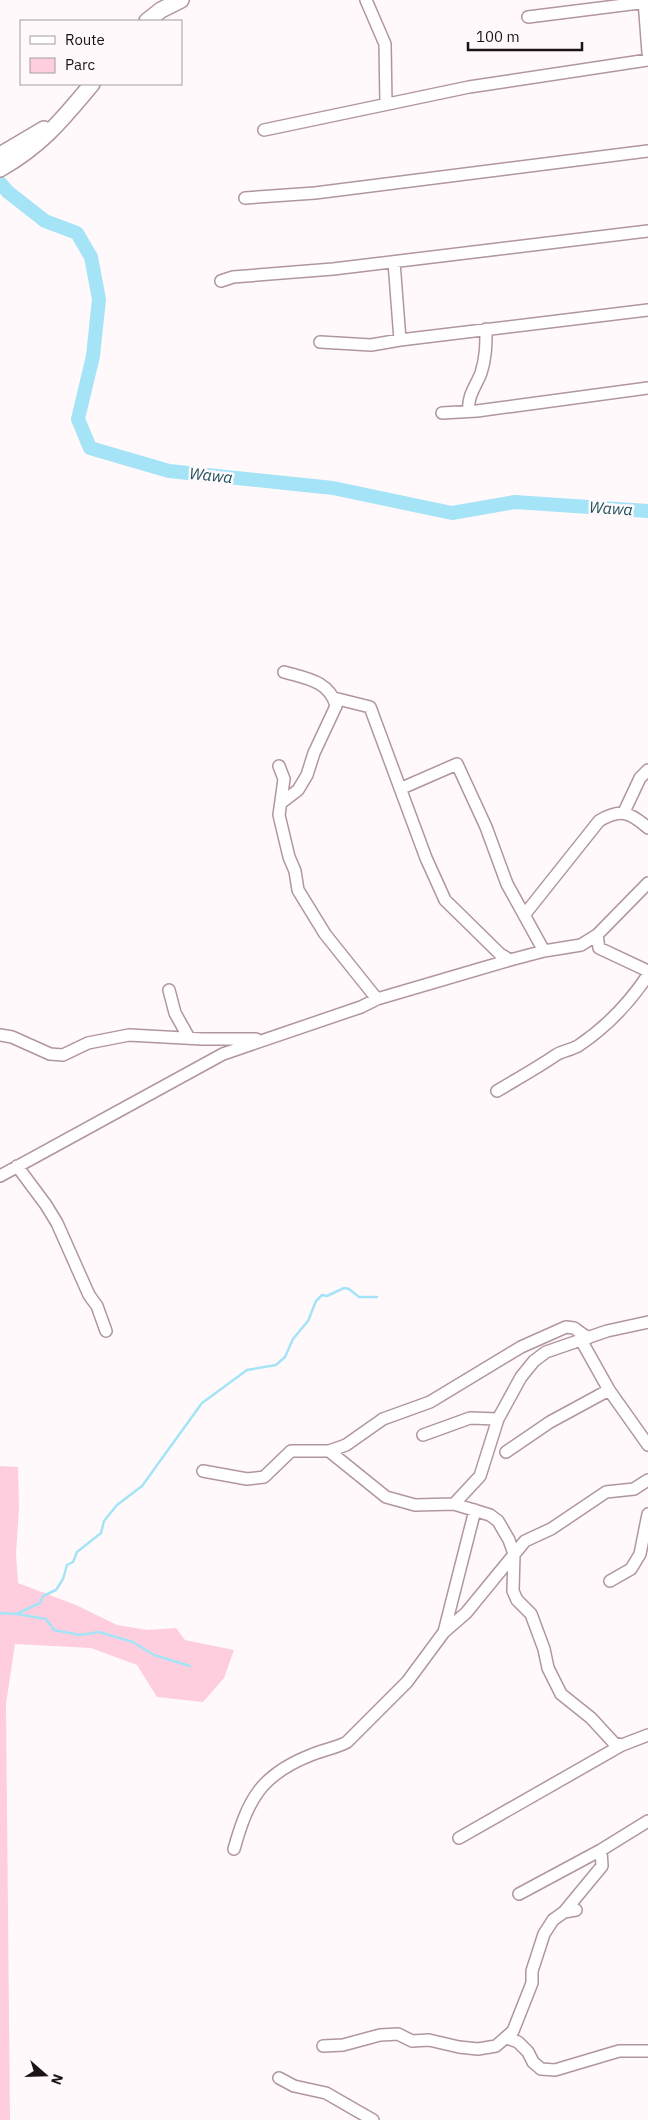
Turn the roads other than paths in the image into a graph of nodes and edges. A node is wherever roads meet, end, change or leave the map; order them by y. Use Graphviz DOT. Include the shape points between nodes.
graph roads {
  1 [pos="181,0"];
  2 [pos="366,0"];
  3 [pos="646,2"];
  4 [pos="528,17"];
  5 [pos="148,20"];
  6 [pos="648,53"];
  7 [pos="648,60"];
  8 [pos="91,85"];
  9 [pos="386,104"];
  10 [pos="65,117"];
  11 [pos="264,130"];
  12 [pos="648,151"];
  13 [pos="0,155"];
  14 [pos="0,169"];
  15 [pos="245,198"];
  16 [pos="648,232"];
  17 [pos="394,262"];
  18 [pos="221,281"];
  19 [pos="648,310"];
  20 [pos="486,329"];
  21 [pos="400,340"];
  22 [pos="320,342"];
  23 [pos="648,388"];
  24 [pos="469,410"];
  25 [pos="442,413"];
  26 [pos="284,672"];
  27 [pos="334,698"];
  28 [pos="278,766"];
  29 [pos="648,770"];
  30 [pos="402,788"];
  31 [pos="281,803"];
  32 [pos="624,812"];
  33 [pos="648,828"];
  34 [pos="648,883"];
  35 [pos="525,914"];
  36 [pos="597,935"];
  37 [pos="581,945"];
  38 [pos="600,948"];
  39 [pos="544,951"];
  40 [pos="510,960"];
  41 [pos="648,970"];
  42 [pos="648,975"];
  43 [pos="169,990"];
  44 [pos="376,999"];
  45 [pos="0,1035"];
  46 [pos="189,1038"];
  47 [pos="262,1040"];
  48 [pos="497,1091"];
  49 [pos="18,1166"];
  50 [pos="0,1176"];
  51 [pos="648,1322"];
  52 [pos="106,1331"];
  53 [pos="584,1339"];
  54 [pos="609,1390"];
  55 [pos="498,1419"];
  56 [pos="423,1435"];
  57 [pos="648,1445"];
  58 [pos="329,1451"];
  59 [pos="506,1452"];
  60 [pos="203,1472"];
  61 [pos="648,1480"];
  62 [pos="454,1504"];
  63 [pos="475,1510"];
  64 [pos="648,1514"];
  65 [pos="514,1554"];
  66 [pos="610,1581"];
  67 [pos="444,1632"];
  68 [pos="648,1735"];
  69 [pos="622,1745"];
  70 [pos="648,1820"];
  71 [pos="459,1838"];
  72 [pos="234,1849"];
  73 [pos="601,1850"];
  74 [pos="519,1894"];
  75 [pos="576,1910"];
  76 [pos="564,1912"];
  77 [pos="507,2038"];
  78 [pos="323,2046"];
  79 [pos="648,2051"];
  80 [pos="279,2078"];
  81 [pos="374,2120"];
  1 -- 5 [label="main road"];
  2 -- 9 [label="street" via="385,44"];
  3 -- 4 [label="street"];
  3 -- 6 [label="street"];
  7 -- 9 [label="street" via="469,87"];
  8 -- 10 [label="main road"];
  9 -- 11 [label="street"];
  10 -- 13 [label="main road"];
  10 -- 14 [label="main road" via="33,148"];
  12 -- 15 [label="street" via="315,193"];
  16 -- 17 [label="street"];
  17 -- 18 [label="street" via="233,277"];
  17 -- 21 [label="street"];
  19 -- 20 [label="street"];
  20 -- 21 [label="street"];
  20 -- 24 [label="street" via="481,373 470,397"];
  21 -- 22 [label="street" via="371,345"];
  23 -- 24 [label="street" via="477,412"];
  24 -- 25 [label="street"];
  26 -- 27 [label="street" via="317,682"];
  27 -- 30 [label="street" via="370,707"];
  27 -- 31 [label="street" via="336,706 307,775 298,790"];
  28 -- 31 [label="street" via="284,779"];
  29 -- 32 [label="street" via="640,778"];
  30 -- 35 [label="street" via="457,764 486,827 507,884"];
  30 -- 40 [label="street" via="426,858 445,900"];
  31 -- 44 [label="street" via="279,815 298,890 325,934"];
  32 -- 33 [label="street"];
  32 -- 35 [label="street" via="612,813 599,821"];
  34 -- 36 [label="street"];
  35 -- 39 [label="street"];
  36 -- 37 [label="street"];
  36 -- 38 [label="street"];
  37 -- 38 [label="street"];
  37 -- 39 [label="street"];
  38 -- 41 [label="street"];
  39 -- 40 [label="street"];
  40 -- 44 [label="street"];
  42 -- 48 [label="street" via="633,998 583,1042"];
  43 -- 46 [label="street"];
  44 -- 47 [label="street"];
  45 -- 46 [label="street" via="50,1054 63,1055 88,1043 129,1035"];
  46 -- 47 [label="street"];
  47 -- 49 [label="street" via="223,1054"];
  49 -- 50 [label="street"];
  49 -- 52 [label="street" via="57,1223"];
  51 -- 53 [label="street"];
  53 -- 54 [label="street"];
  53 -- 55 [label="street" via="546,1352 534,1361 521,1377"];
  53 -- 58 [label="street" via="574,1328 566,1327 521,1346 430,1402 384,1419 346,1446"];
  54 -- 57 [label="street"];
  54 -- 59 [label="street" via="550,1422"];
  55 -- 56 [label="street" via="470,1418"];
  55 -- 62 [label="street" via="480,1476"];
  58 -- 60 [label="street" via="291,1451 264,1476 246,1479"];
  58 -- 62 [label="street" via="386,1497 415,1505"];
  61 -- 65 [label="street" via="634,1489 606,1492 551,1530 526,1541"];
  62 -- 63 [label="street"];
  63 -- 65 [label="street" via="498,1521"];
  63 -- 67 [label="street"];
  64 -- 66 [label="street" via="640,1554 630,1568"];
  65 -- 67 [label="street" via="466,1613"];
  65 -- 69 [label="street" via="513,1591 531,1614 548,1668 561,1694 592,1718 614,1743"];
  67 -- 72 [label="street" via="407,1682 348,1742 285,1768 263,1785 251,1800"];
  68 -- 69 [label="street"];
  69 -- 71 [label="street"];
  70 -- 73 [label="street"];
  73 -- 74 [label="street"];
  73 -- 76 [label="street" via="602,1866"];
  75 -- 76 [label="street"];
  76 -- 77 [label="street" via="544,1934 532,1972 532,1983 513,2031"];
  77 -- 78 [label="street" via="496,2046 478,2049 428,2040 412,2041 398,2034 380,2035 344,2046"];
  77 -- 79 [label="street" via="518,2042 541,2069 555,2070 618,2051"];
  80 -- 81 [label="street" via="294,2086 326,2093"];
}
